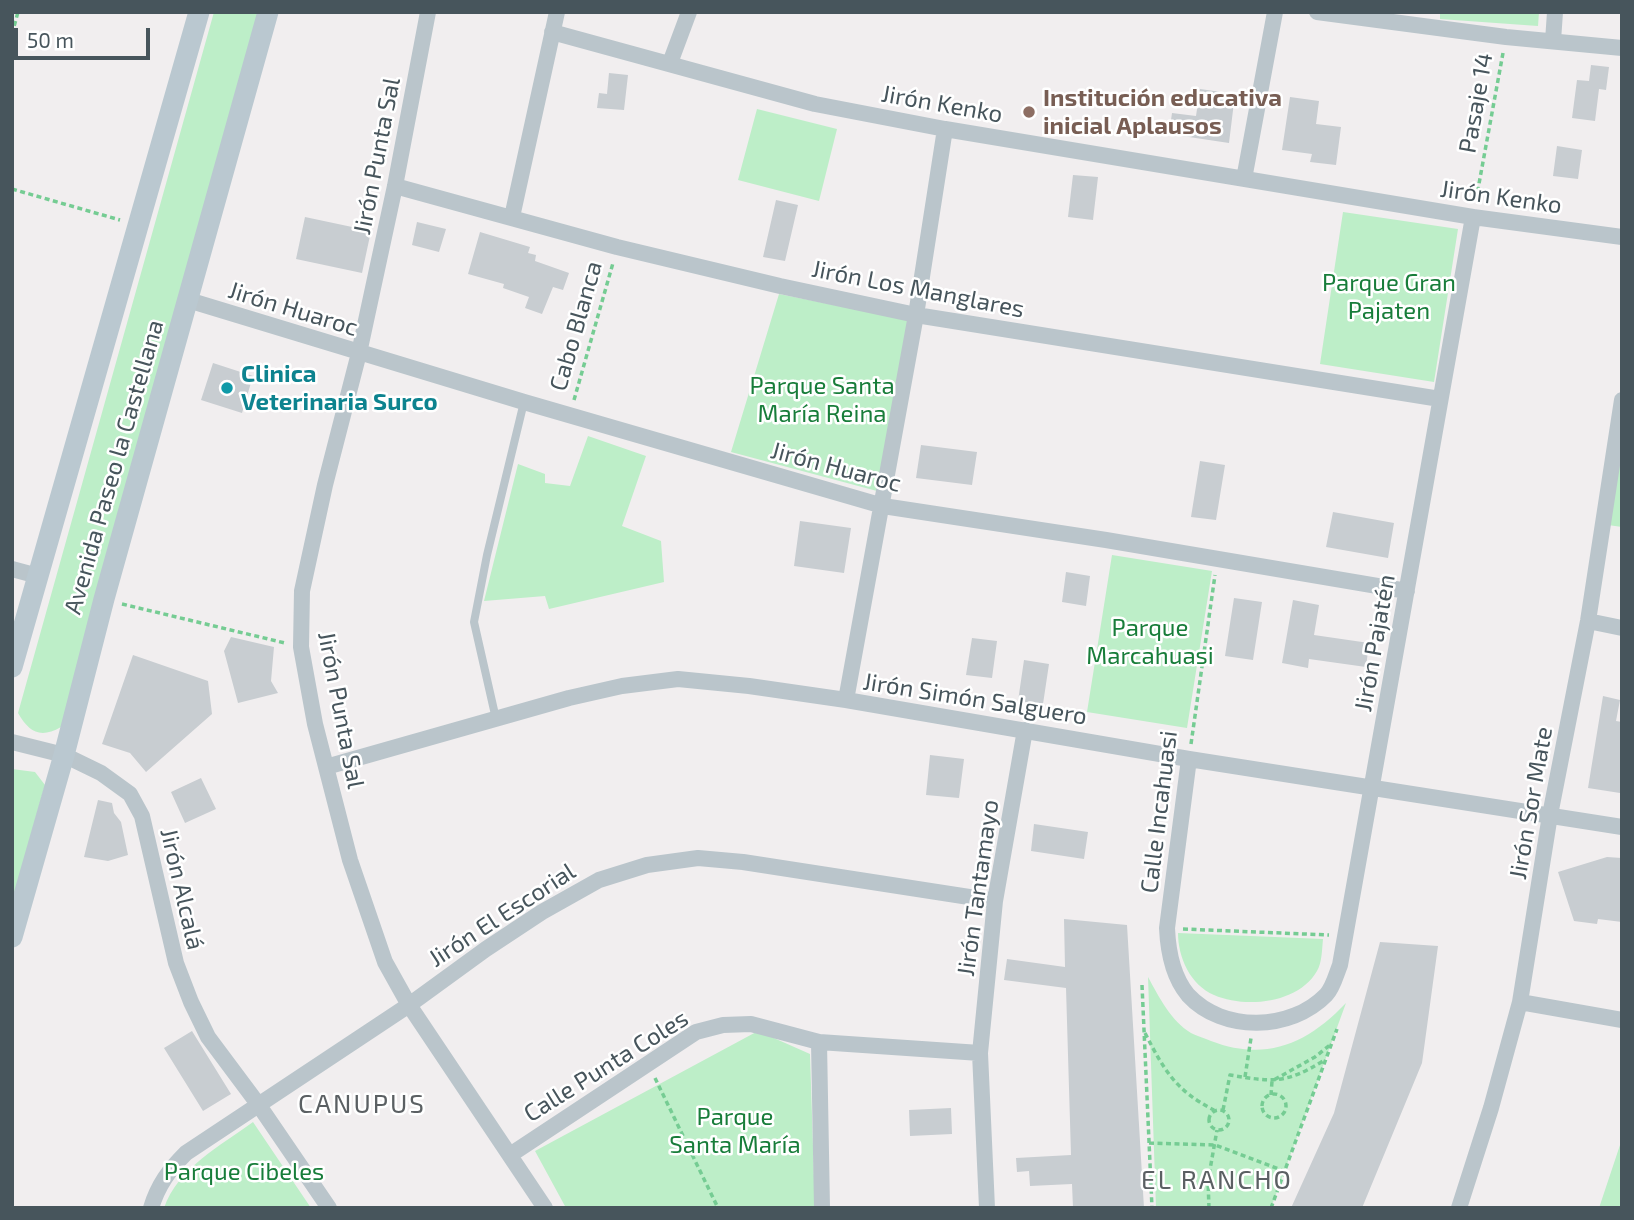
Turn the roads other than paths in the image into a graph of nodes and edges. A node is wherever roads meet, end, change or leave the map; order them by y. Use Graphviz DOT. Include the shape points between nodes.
graph roads {
  1 [pos="199,12"];
  2 [pos="268,12"];
  3 [pos="428,12"];
  4 [pos="557,12"];
  5 [pos="689,12"];
  6 [pos="1275,12"];
  7 [pos="1317,12"];
  8 [pos="1555,12"];
  9 [pos="552,32"];
  10 [pos="1553,41"];
  11 [pos="1622,48"];
  12 [pos="670,63"];
  13 [pos="945,128"];
  14 [pos="1244,179"];
  15 [pos="395,186"];
  16 [pos="512,217"];
  17 [pos="1473,217"];
  18 [pos="1622,237"];
  19 [pos="188,300"];
  20 [pos="916,315"];
  21 [pos="359,353"];
  22 [pos="1440,399"];
  23 [pos="1622,400"];
  24 [pos="524,402"];
  25 [pos="883,506"];
  26 [pos="12,569"];
  27 [pos="38,576"];
  28 [pos="1407,592"];
  29 [pos="1588,621"];
  30 [pos="1622,628"];
  31 [pos="12,667"];
  32 [pos="846,701"];
  33 [pos="496,719"];
  34 [pos="1025,730"];
  35 [pos="12,742"];
  36 [pos="64,755"];
  37 [pos="1189,759"];
  38 [pos="326,767"];
  39 [pos="1372,788"];
  40 [pos="1550,815"];
  41 [pos="1622,827"];
  42 [pos="995,901"];
  43 [pos="12,937"];
  44 [pos="1520,1002"];
  45 [pos="409,1005"];
  46 [pos="1622,1020"];
  47 [pos="1254,1023"];
  48 [pos="820,1042"];
  49 [pos="980,1053"];
  50 [pos="258,1104"];
  51 [pos="510,1154"];
  52 [pos="151,1208"];
  53 [pos="329,1208"];
  54 [pos="545,1208"];
  55 [pos="822,1208"];
  56 [pos="987,1208"];
  57 [pos="1459,1208"];
  1 -- 27 [label="main road, Avenida Paseo la Castellana"];
  2 -- 19 [label="main road, Avenida Paseo la Castellana"];
  3 -- 15 [label="street, Jirón Punta Sal"];
  4 -- 9 [label="street"];
  5 -- 12 [label="street"];
  6 -- 14 [label="street"];
  7 -- 10 [label="street"];
  8 -- 10 [label="street"];
  9 -- 12 [label="street, Jirón Kenko"];
  9 -- 16 [label="street"];
  10 -- 11 [label="street"];
  12 -- 13 [label="street, Jirón Kenko" via="815,104"];
  13 -- 14 [label="street, Jirón Kenko"];
  13 -- 20 [label="street"];
  14 -- 17 [label="street, Jirón Kenko"];
  15 -- 16 [label="street, Jirón Los Manglares"];
  15 -- 21 [label="street, Jirón Punta Sal"];
  16 -- 20 [label="street, Jirón Los Manglares" via="617,247"];
  17 -- 18 [label="street, Jirón Kenko"];
  17 -- 22 [label="street, Jirón Pajatén"];
  19 -- 21 [label="street, Jirón Huaroc"];
  19 -- 36 [label="main road, Avenida Paseo la Castellana"];
  20 -- 22 [label="street, Jirón Los Manglares"];
  20 -- 25 [label="street"];
  21 -- 24 [label="street, Jirón Huaroc"];
  21 -- 38 [label="street, Jirón Punta Sal" via="302,591 301,647"];
  22 -- 28 [label="street, Jirón Pajatén"];
  23 -- 29 [label="street, Jirón Sor Mate"];
  24 -- 25 [label="street, Jirón Huaroc"];
  24 -- 33 [label="lane" via="474,622"];
  25 -- 28 [label="street, Jirón Huaroc"];
  25 -- 32 [label="street"];
  26 -- 27 [label="street"];
  27 -- 31 [label="main road, Avenida Paseo la Castellana"];
  28 -- 39 [label="street, Jirón Pajatén"];
  29 -- 30 [label="street"];
  29 -- 40 [label="street, Jirón Sor Mate"];
  32 -- 33 [label="street, Jirón Simón Salguero" via="678,679 622,686"];
  32 -- 34 [label="street, Jirón Simón Salguero"];
  33 -- 38 [label="street, Jirón Simón Salguero"];
  34 -- 37 [label="street, Jirón Simón Salguero"];
  34 -- 42 [label="street, Jirón Tantamayo"];
  35 -- 36 [label="street, Jirón Alcalá"];
  36 -- 43 [label="main road, Avenida Paseo la Castellana"];
  36 -- 50 [label="street, Jirón Alcalá" via="130,793 142,816 167,932 186,989 208,1037"];
  37 -- 39 [label="street, Jirón Simón Salguero"];
  37 -- 47 [label="street, Calle Incahuasi" via="1168,948 1177,978 1188,994 1217,1014"];
  38 -- 45 [label="street, Jirón Punta Sal" via="366,914"];
  39 -- 40 [label="street, Jirón Simón Salguero"];
  39 -- 47 [label="street, Jirón Pajatén" via="1340,965 1328,993 1308,1010 1281,1021"];
  40 -- 41 [label="street, Jirón Simón Salguero"];
  40 -- 44 [label="street, Jirón Sor Mate"];
  42 -- 45 [label="street, Jirón El Escorial" via="743,862 698,858 647,865 599,880 542,912"];
  42 -- 49 [label="street, Jirón Tantamayo"];
  44 -- 46 [label="street"];
  44 -- 57 [label="street, Jirón Sor Mate"];
  45 -- 50 [label="street, Jirón El Escorial"];
  45 -- 51 [label="street, Jirón Punta Sal"];
  48 -- 49 [label="street, Calle Punta Coles"];
  48 -- 51 [label="street, Calle Punta Coles" via="751,1024 696,1032"];
  48 -- 55 [label="street"];
  49 -- 56 [label="street, Jirón Tantamayo"];
  50 -- 52 [label="street, Jirón El Escorial" via="186,1153 168,1171"];
  50 -- 53 [label="street, Jirón Alcalá"];
  51 -- 54 [label="street, Jirón Punta Sal"];
}
